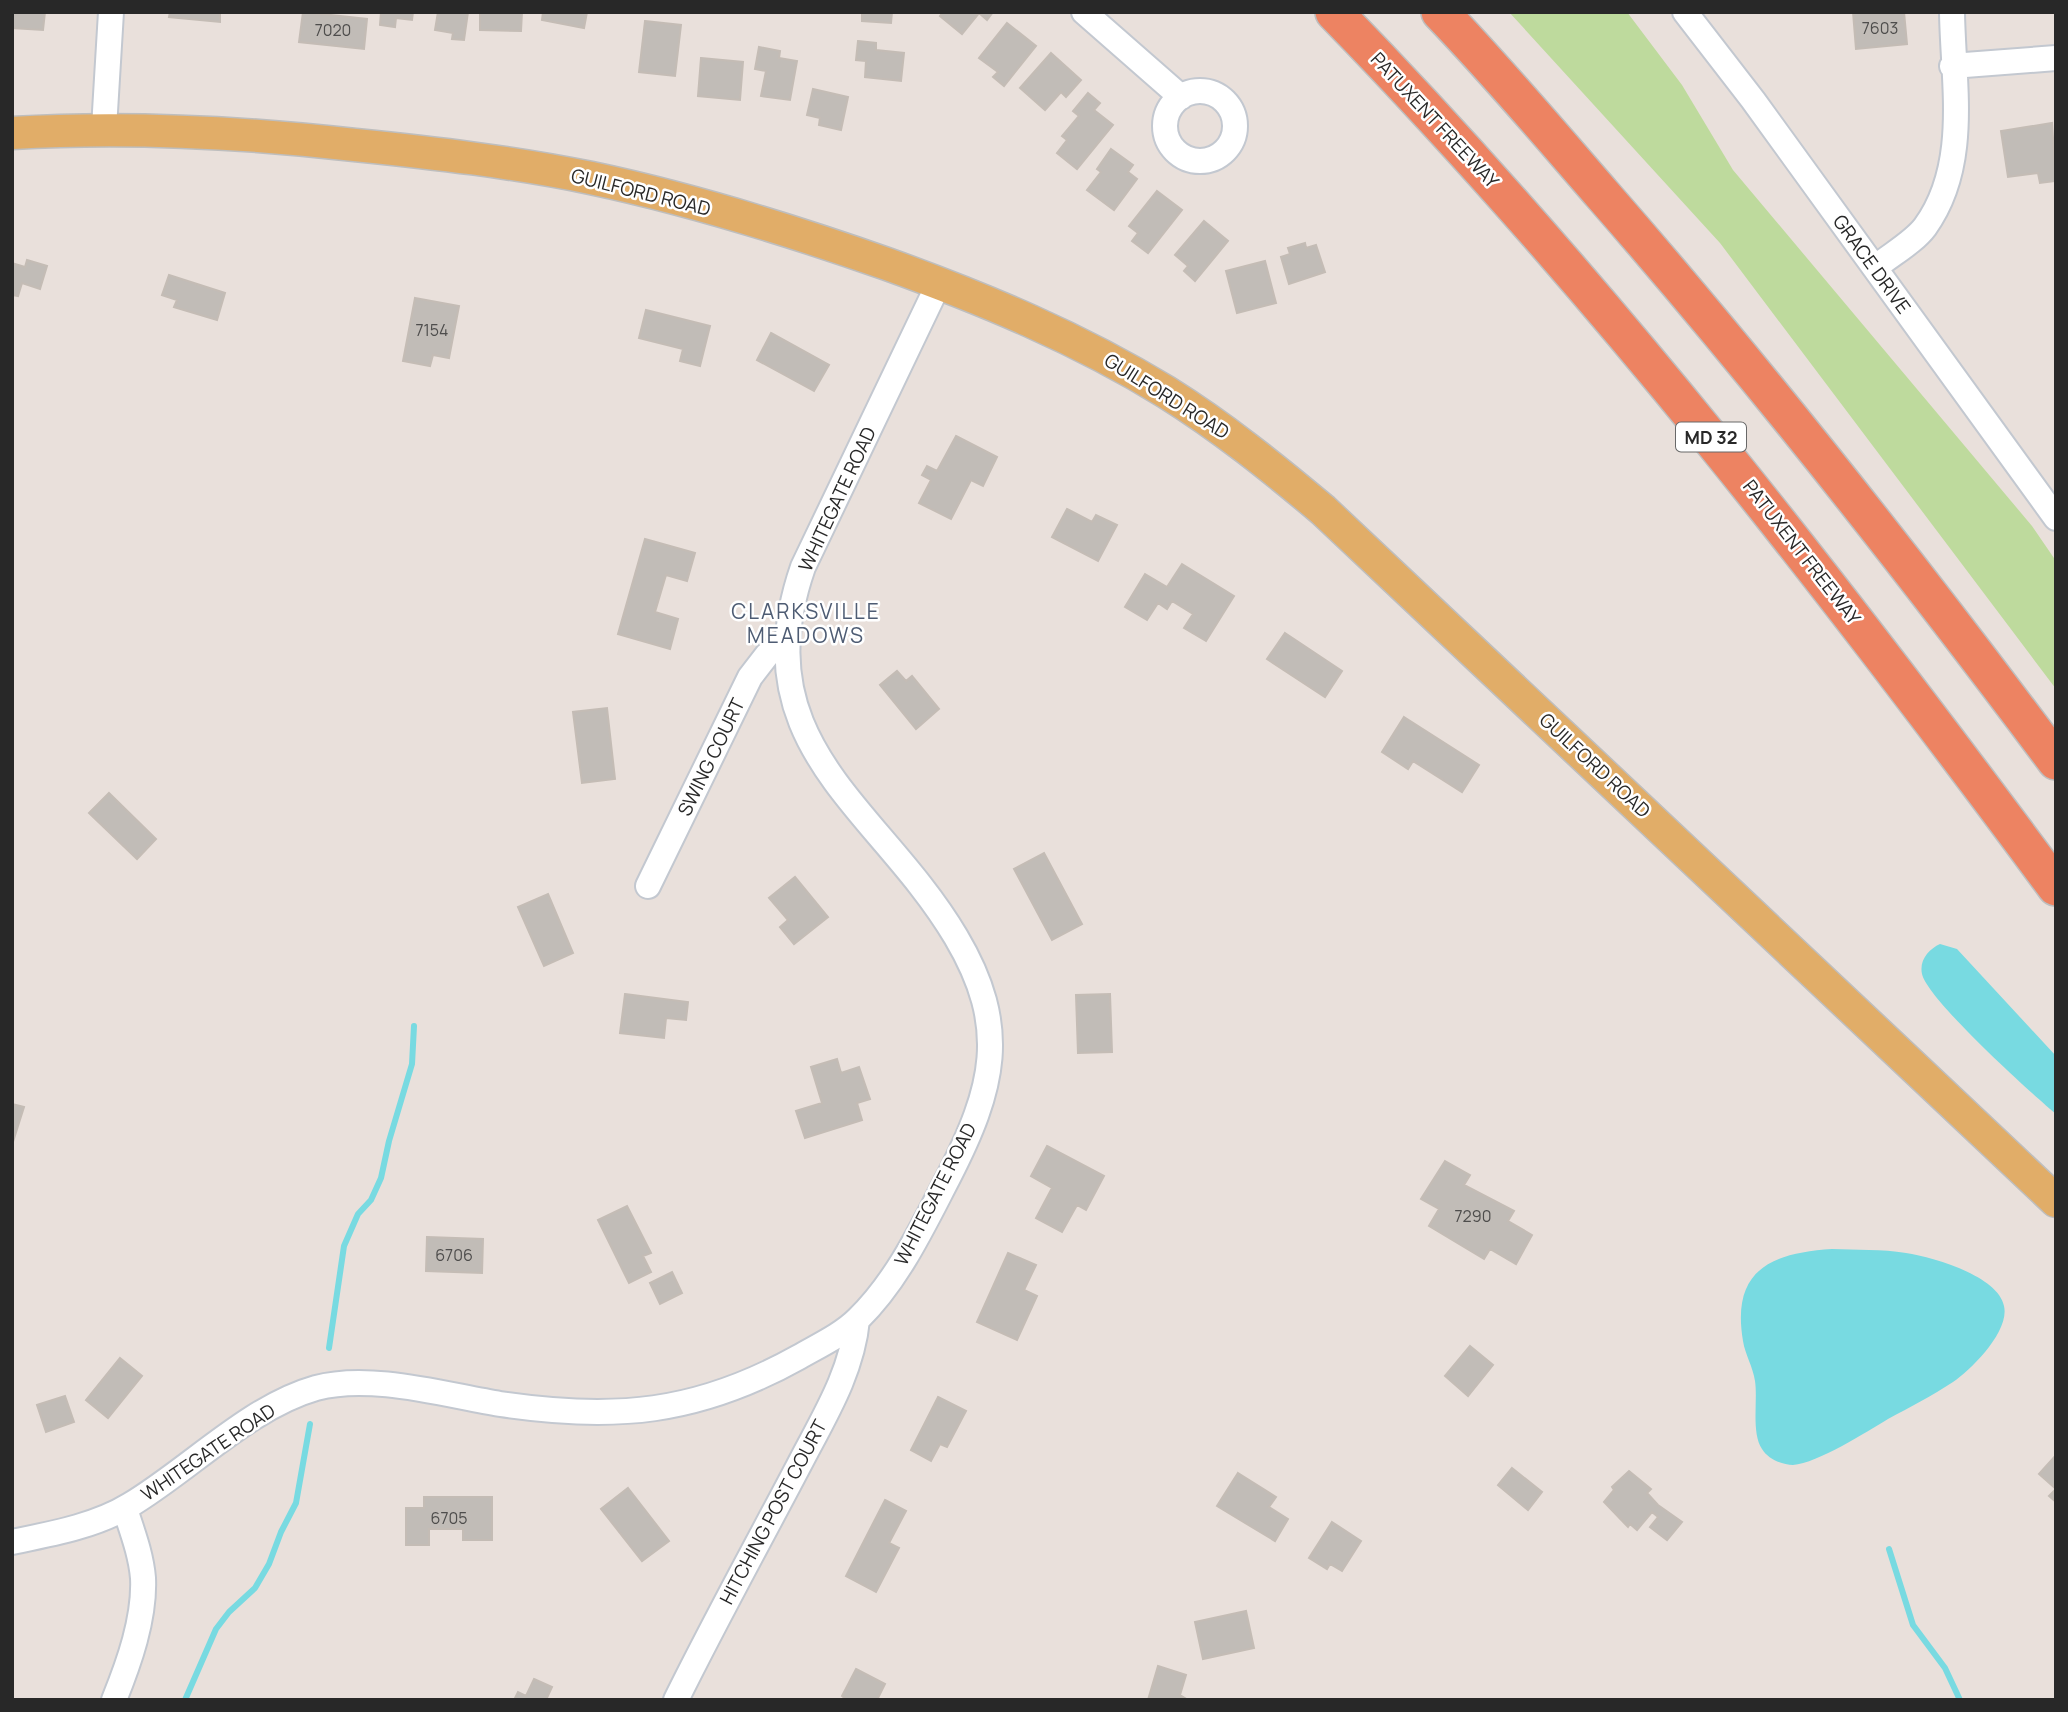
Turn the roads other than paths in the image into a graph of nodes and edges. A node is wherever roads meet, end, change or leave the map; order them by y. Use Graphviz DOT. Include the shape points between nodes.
graph roads {
  1 [pos="111,12"];
  2 [pos="1084,12"];
  3 [pos="1334,12"];
  4 [pos="1440,12"];
  5 [pos="1685,12"];
  6 [pos="1952,12"];
  7 [pos="2056,58"];
  8 [pos="1952,66"];
  9 [pos="1181,97"];
  10 [pos="104,128"];
  11 [pos="12,133"];
  12 [pos="1875,268"];
  13 [pos="939,283"];
  14 [pos="2056,518"];
  15 [pos="788,639"];
  16 [pos="2056,761"];
  17 [pos="648,886"];
  18 [pos="2056,887"];
  19 [pos="2056,1201"];
  20 [pos="857,1320"];
  21 [pos="125,1509"];
  22 [pos="12,1542"];
  23 [pos="114,1700"];
  24 [pos="676,1700"];
  1 -- 10 [label="street"];
  2 -- 9 [label="street"];
  3 -- 18 [label="highway, PATUXENT FREEWAY / MD 32" via="1500,190 1724,451"];
  4 -- 16 [label="highway" via="1775,397"];
  5 -- 12 [label="street, GRACE DRIVE"];
  6 -- 8 [label="street"];
  7 -- 8 [label="street"];
  8 -- 12 [label="street" via="1956,151 1944,193 1924,229"];
  10 -- 11 [label="main road, GUILFORD ROAD"];
  10 -- 13 [label="main road, GUILFORD ROAD" via="302,139 486,160 589,178 738,216"];
  12 -- 14 [label="street, GRACE DRIVE"];
  13 -- 15 [label="street, WHITEGATE ROAD" via="803,567 791,603"];
  13 -- 19 [label="main road, GUILFORD ROAD" via="1120,365 1222,429 1272,468 1532,705"];
  15 -- 17 [label="street, SWING COURT" via="767,655 750,677"];
  15 -- 20 [label="street, WHITEGATE ROAD" via="790,676 814,750 955,935 978,979 991,1041 990,1072 982,1101 956,1161 894,1273"];
  20 -- 21 [label="street, WHITEGATE ROAD" via="777,1369 735,1387 695,1401 632,1412 526,1408 367,1384 319,1387 267,1410"];
  20 -- 24 [label="street, HITCHING POST COURT" via="846,1372"];
  21 -- 22 [label="street, WHITEGATE ROAD"];
  21 -- 23 [label="street" via="143,1578 142,1602 128,1665"];
}
